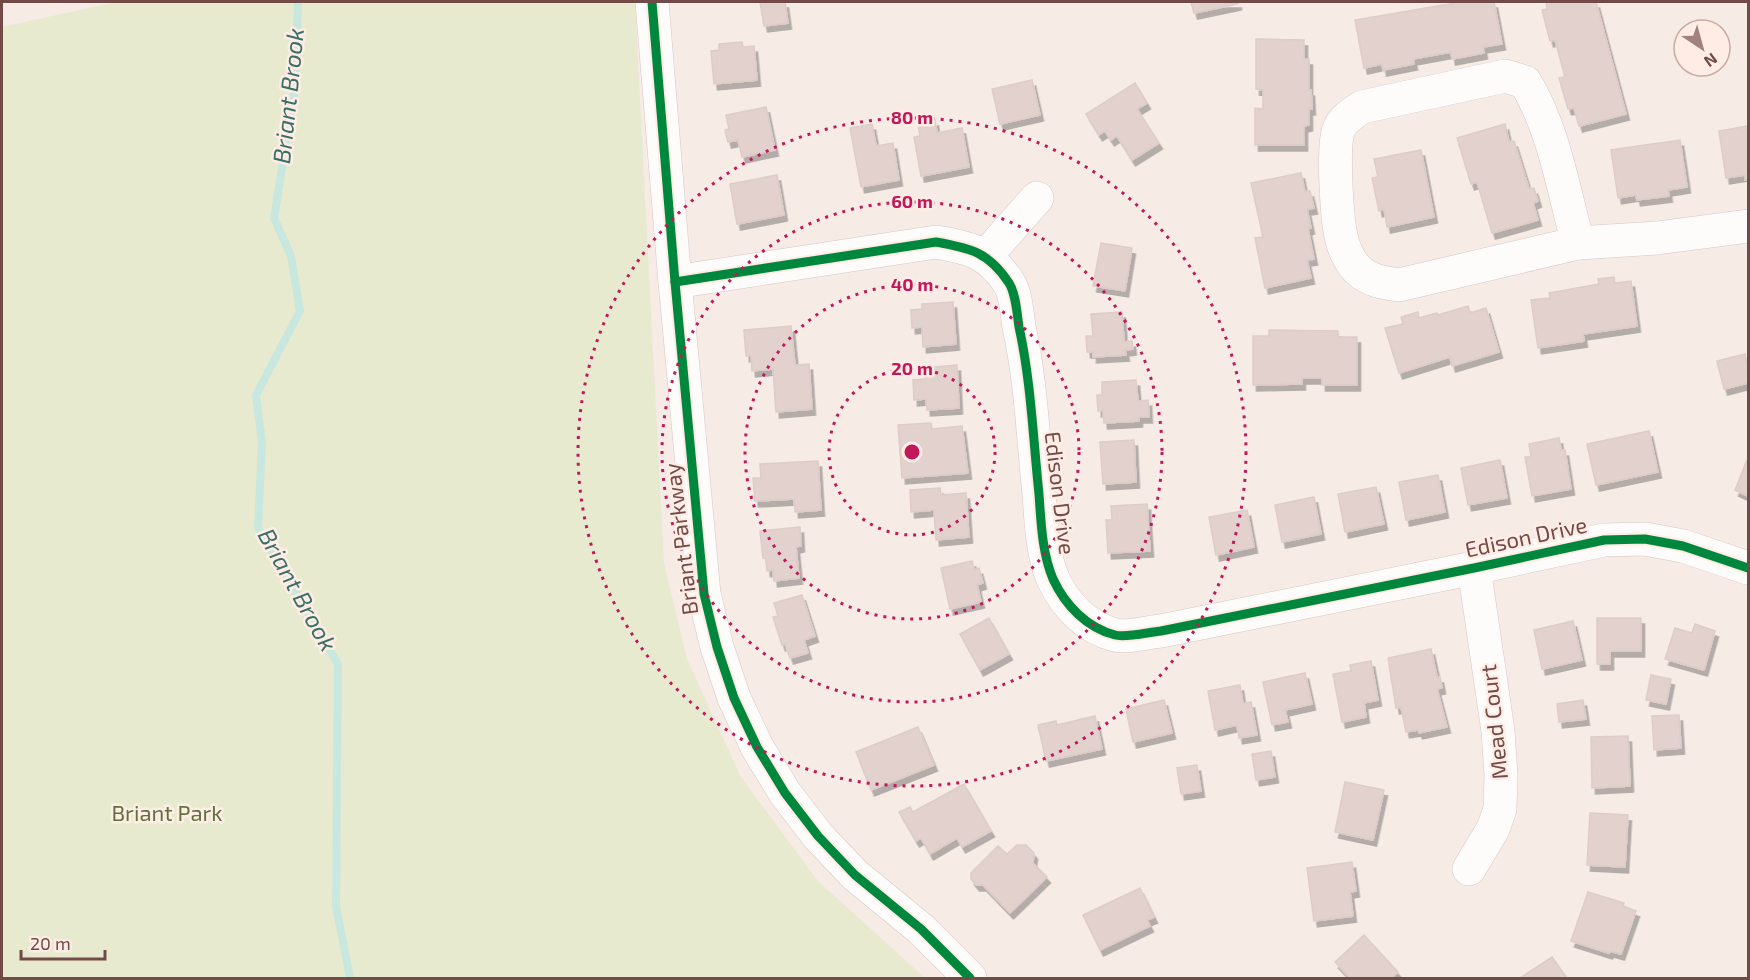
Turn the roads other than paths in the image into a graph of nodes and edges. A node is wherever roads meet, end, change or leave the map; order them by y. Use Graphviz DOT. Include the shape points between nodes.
graph roads {
  1 [pos="652,2"];
  2 [pos="1037,198"];
  3 [pos="1749,226"];
  4 [pos="1578,243"];
  5 [pos="985,257"];
  6 [pos="675,282"];
  7 [pos="1474,568"];
  8 [pos="1749,568"];
  9 [pos="1469,869"];
  10 [pos="970,978"];
  1 -- 6 [label="street, Briant Parkway"];
  2 -- 5 [label="street"];
  3 -- 4 [label="street"];
  4 -- 4 [label="street" via="1399,285 1377,283 1357,269 1341,235 1335,167 1338,130 1348,116 1362,107 1505,76 1524,82 1538,103"];
  5 -- 6 [label="street, Edison Drive" via="967,248 936,242"];
  5 -- 7 [label="street, Edison Drive" via="1011,285 1023,341 1042,529 1053,578 1077,614 1093,625 1117,636 1161,631"];
  6 -- 10 [label="street, Briant Parkway" via="704,594 734,698 757,747 818,836 855,875 921,929"];
  7 -- 8 [label="street, Edison Drive" via="1604,540 1645,539 1683,546"];
  7 -- 9 [label="street, Mead Court" via="1501,775 1500,809"];
}
